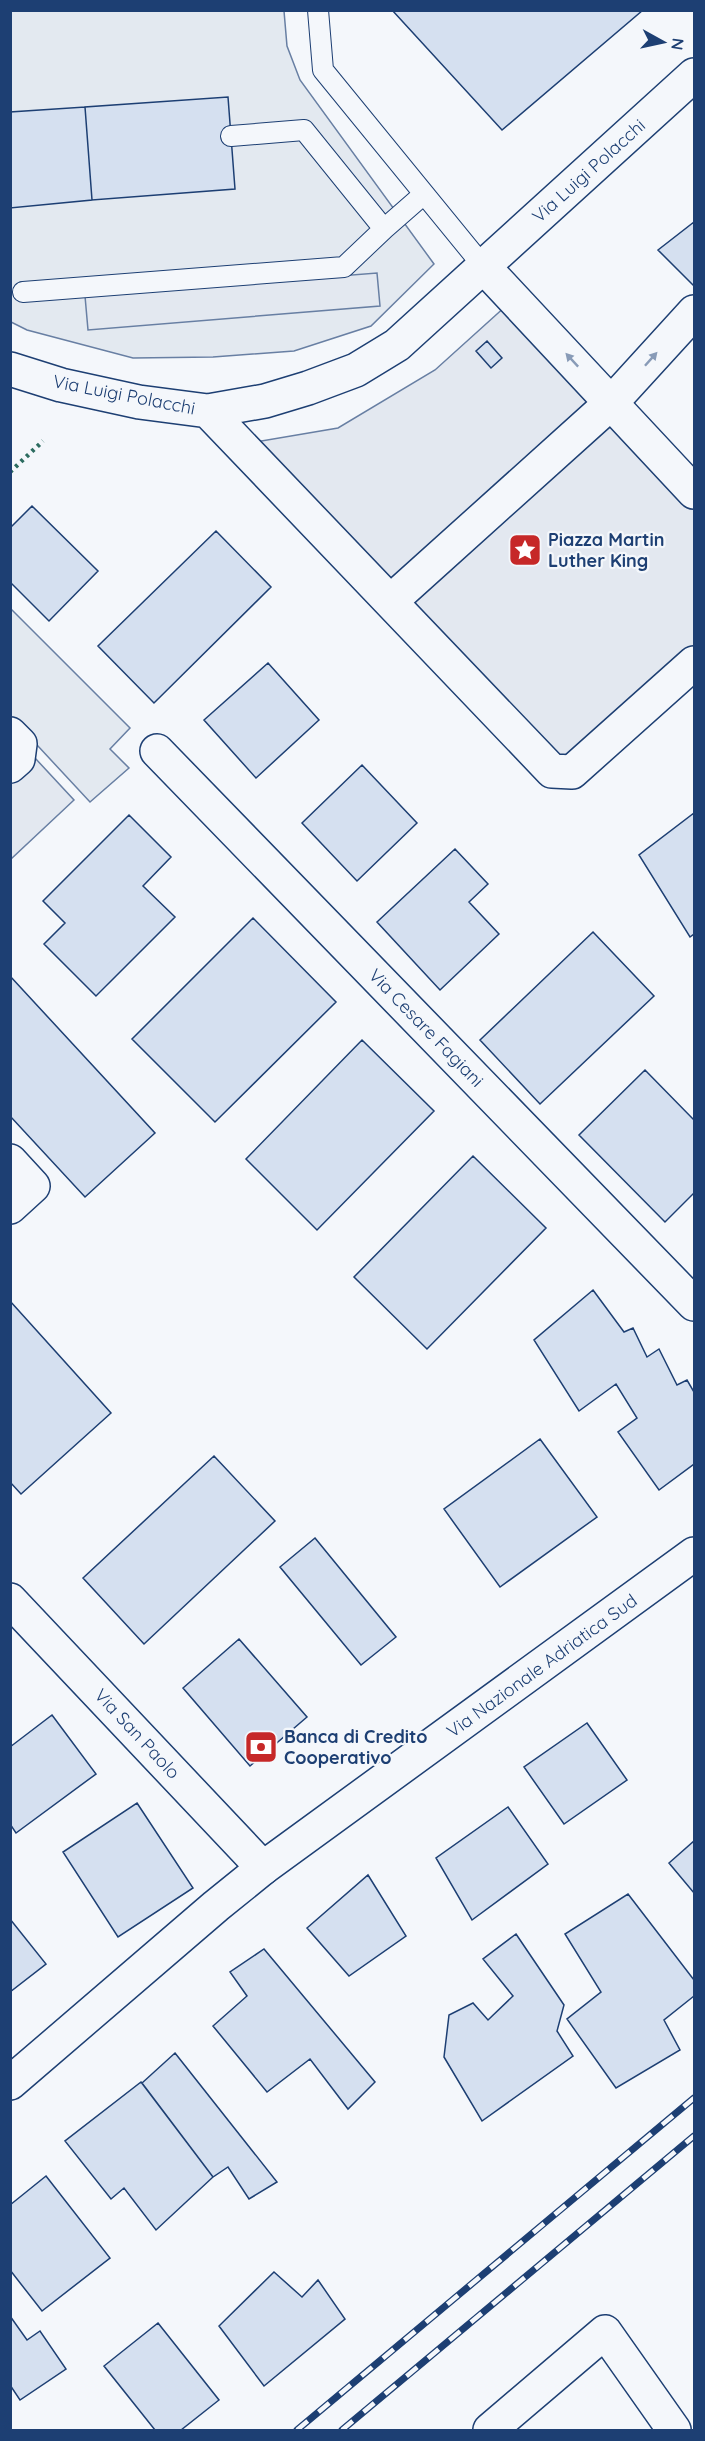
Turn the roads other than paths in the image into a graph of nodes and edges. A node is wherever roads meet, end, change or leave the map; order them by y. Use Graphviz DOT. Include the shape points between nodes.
graph roads {
  1 [pos="318,10"];
  2 [pos="694,75"];
  3 [pos="231,136"];
  4 [pos="424,194"];
  5 [pos="384,229"];
  6 [pos="483,266"];
  7 [pos="23,292"];
  8 [pos="694,312"];
  9 [pos="10,369"];
  10 [pos="612,402"];
  11 [pos="208,411"];
  12 [pos="694,492"];
  13 [pos="391,602"];
  14 [pos="694,663"];
  15 [pos="10,734"];
  16 [pos="157,752"];
  17 [pos="10,766"];
  18 [pos="10,1161"];
  19 [pos="10,1208"];
  20 [pos="694,1304"];
  21 [pos="694,1554"];
  22 [pos="10,1600"];
  23 [pos="263,1868"];
  24 [pos="10,2083"];
  25 [pos="490,2430"];
  26 [pos="675,2430"];
  1 -- 4 [label="lane" via="323,70"];
  2 -- 6 [label="street, Via Luigi Polacchi"];
  3 -- 5 [label="lane" via="304,130"];
  4 -- 5 [label="lane"];
  4 -- 6 [label="lane"];
  5 -- 7 [label="lane" via="345,267"];
  10 -- 6 [label="street, one-way"];
  6 -- 11 [label="street, Via Luigi Polacchi" via="397,345 356,370 265,401"];
  10 -- 8 [label="street, one-way"];
  9 -- 11 [label="street, Via Luigi Polacchi" via="83,390"];
  10 -- 12 [label="street"];
  10 -- 13 [label="street"];
  11 -- 13 [label="street"];
  13 -- 14 [label="street" via="552,771 572,772"];
  15 -- 17 [label="street" via="20,744 18,759"];
  16 -- 20 [label="street, Via Cesare Fagiani"];
  18 -- 19 [label="street" via="33,1186"];
  21 -- 23 [label="street, Via Nazionale Adriatica Sud"];
  22 -- 23 [label="street, Via San Paolo"];
  23 -- 24 [label="street, Via Nazionale Adriatica Sud"];
  25 -- 26 [label="street" via="605,2332"];
}
